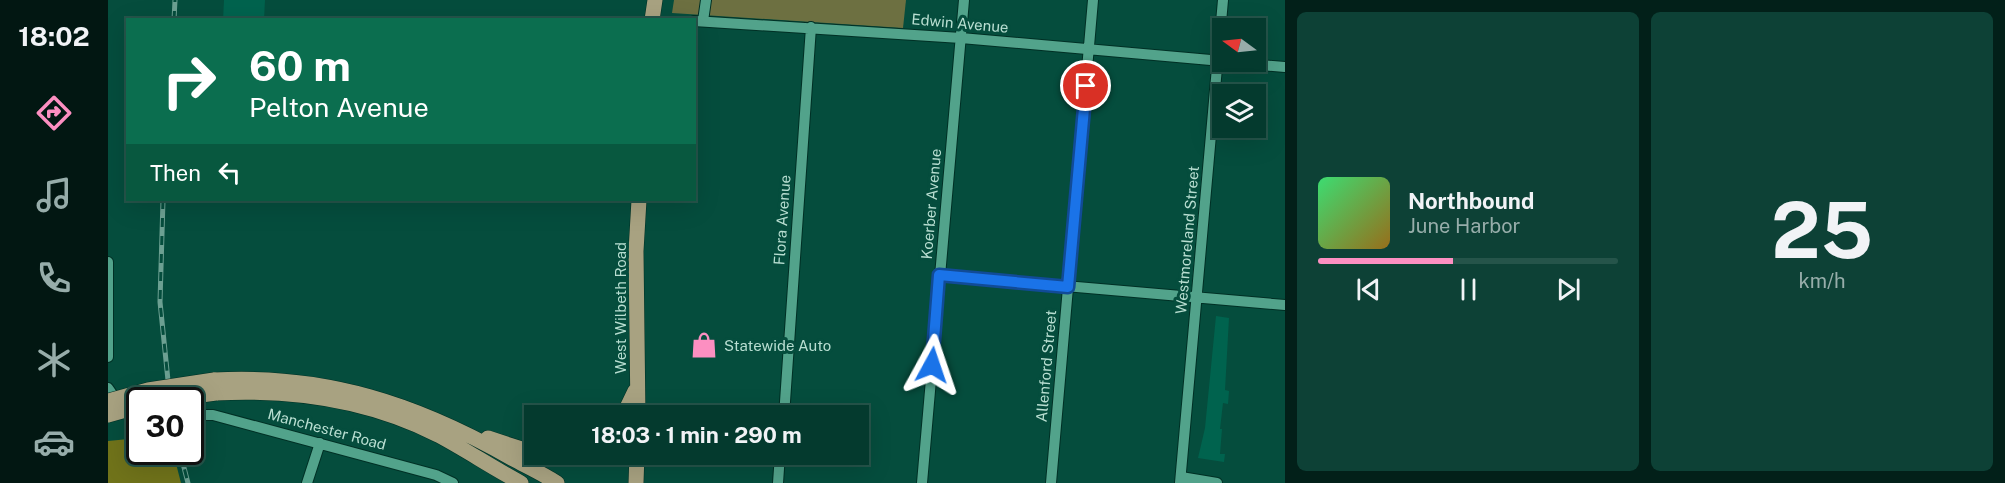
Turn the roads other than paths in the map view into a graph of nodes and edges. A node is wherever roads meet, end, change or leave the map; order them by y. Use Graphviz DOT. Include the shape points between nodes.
graph roads {
  1 [pos="655,0"];
  2 [pos="706,0"];
  3 [pos="964,0"];
  4 [pos="1094,0"];
  5 [pos="1223,0"];
  6 [pos="652,18"];
  7 [pos="1223,18"];
  8 [pos="699,21"];
  9 [pos="811,27"];
  10 [pos="961,38"];
  11 [pos="1089,50"];
  12 [pos="1212,60"];
  13 [pos="1266,65"];
  14 [pos="1285,67"];
  15 [pos="1221,72"];
  16 [pos="639,201"];
  17 [pos="108,262"];
  18 [pos="939,275"];
  19 [pos="1068,287"];
  20 [pos="1197,297"];
  21 [pos="1285,305"];
  22 [pos="108,357"];
  23 [pos="638,385"];
  24 [pos="215,386"];
  25 [pos="108,388"];
  26 [pos="204,389"];
  27 [pos="108,401"];
  28 [pos="628,405"];
  29 [pos="638,405"];
  30 [pos="785,405"];
  31 [pos="126,410"];
  32 [pos="126,412"];
  33 [pos="108,415"];
  34 [pos="204,415"];
  35 [pos="470,434"];
  36 [pos="320,443"];
  37 [pos="524,450"];
  38 [pos="637,465"];
  39 [pos="779,465"];
  40 [pos="1181,480"];
  41 [pos="307,483"];
  42 [pos="453,483"];
  43 [pos="521,483"];
  44 [pos="557,483"];
  45 [pos="636,483"];
  46 [pos="778,483"];
  47 [pos="921,483"];
  48 [pos="1051,483"];
  49 [pos="1217,483"];
  1 -- 6 [label="main road"];
  2 -- 8 [label="street"];
  3 -- 10 [label="street, Koerber Avenue"];
  4 -- 11 [label="street, Allenford Street"];
  5 -- 7 [label="street, Westmoreland Street"];
  8 -- 9 [label="street, Edwin Avenue"];
  9 -- 10 [label="street, Edwin Avenue"];
  9 -- 30 [label="street, Flora Avenue"];
  10 -- 11 [label="street, Edwin Avenue"];
  10 -- 18 [label="street, Koerber Avenue"];
  11 -- 12 [label="street, Edwin Avenue"];
  11 -- 19 [label="street, Allenford Street"];
  13 -- 14 [label="street, Edwin Avenue"];
  15 -- 20 [label="street, Westmoreland Street"];
  16 -- 23 [label="main road, West Wilbeth Road"];
  17 -- 22 [label="street"];
  18 -- 19 [label="street"];
  18 -- 47 [label="street, Koerber Avenue"];
  19 -- 20 [label="street"];
  19 -- 48 [label="street, Allenford Street"];
  20 -- 21 [label="street"];
  20 -- 40 [label="street, Westmoreland Street"];
  23 -- 28 [label="main road"];
  23 -- 29 [label="main road, West Wilbeth Road"];
  24 -- 26 [label="main road, bridge"];
  24 -- 27 [label="main road, bridge" via="148,390"];
  24 -- 35 [label="main road" via="285,380 348,389"];
  24 -- 43 [label="main road" via="292,393 362,407 436,434"];
  25 -- 32 [label="street"];
  31 -- 33 [label="main road, bridge"];
  34 -- 36 [label="street, Manchester Road"];
  35 -- 37 [label="main road"];
  35 -- 44 [label="main road"];
  36 -- 41 [label="street"];
  36 -- 42 [label="street, Manchester Road"];
  38 -- 45 [label="main road"];
  39 -- 46 [label="street"];
  40 -- 49 [label="street"];
}
